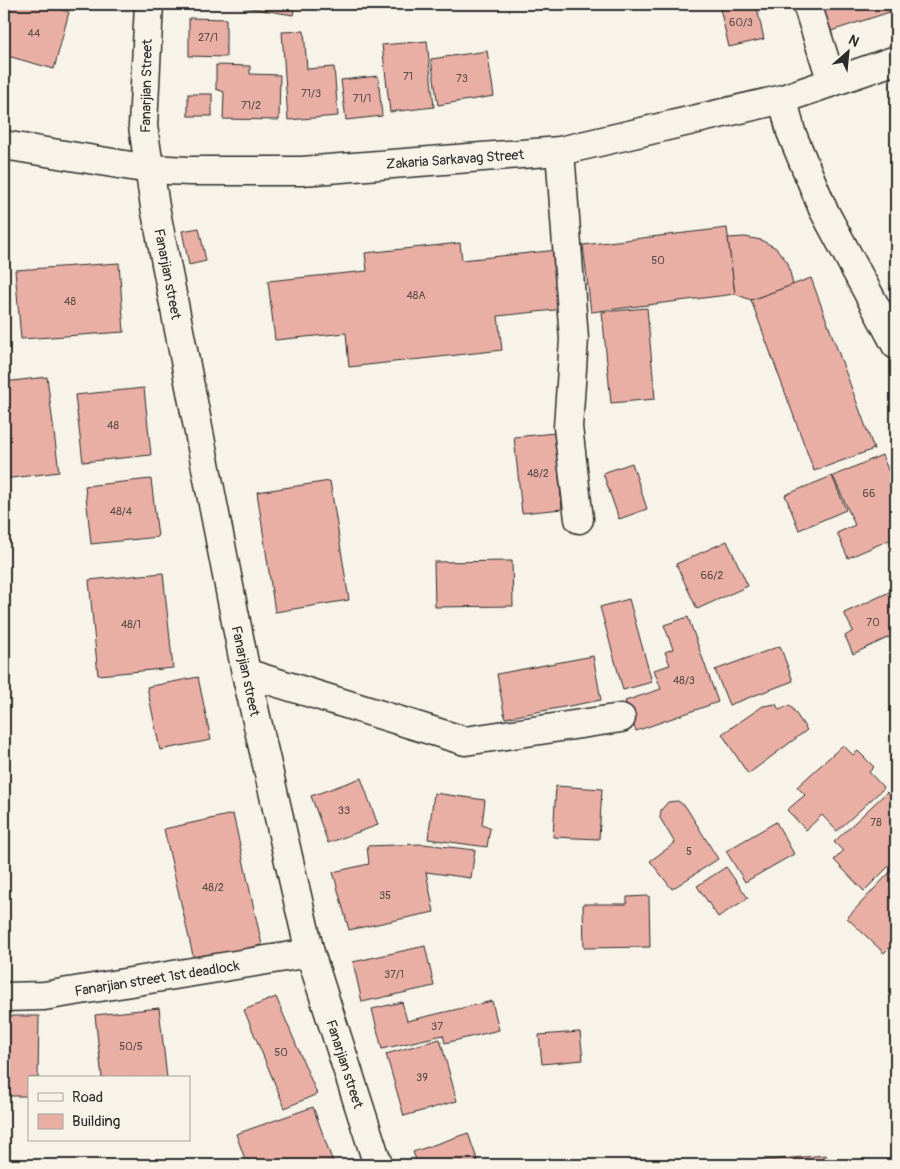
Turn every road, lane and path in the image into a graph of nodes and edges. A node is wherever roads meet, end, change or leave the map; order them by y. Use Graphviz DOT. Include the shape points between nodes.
graph roads {
  1 [pos="149,4"];
  2 [pos="807,4"];
  3 [pos="896,60"];
  4 [pos="832,82"];
  5 [pos="783,99"];
  6 [pos="4,145"];
  7 [pos="560,151"];
  8 [pos="149,169"];
  9 [pos="896,345"];
  10 [pos="579,519"];
  11 [pos="246,673"];
  12 [pos="621,718"];
  13 [pos="310,953"];
  14 [pos="4,997"];
  15 [pos="378,1165"];
  1 -- 8 [label="street, Fanarjian Street" via="143,126"];
  2 -- 4 [label="street"];
  3 -- 4 [label="street, Zakaria Sarkavag Street"];
  4 -- 5 [label="street, Zakaria Sarkavag Street"];
  5 -- 7 [label="street, Zakaria Sarkavag Street"];
  5 -- 9 [label="street" via="792,132 822,209"];
  6 -- 8 [label="street, Zakaria Sarkavag Street"];
  7 -- 8 [label="street, Zakaria Sarkavag Street" via="302,171"];
  7 -- 10 [label="street" via="574,339 568,427"];
  8 -- 11 [label="street, Fanarjian street"];
  11 -- 12 [label="street" via="465,741"];
  11 -- 13 [label="street, Fanarjian street"];
  13 -- 14 [label="street, Fanarjian street 1st deadlock" via="44,996"];
  13 -- 15 [label="street, Fanarjian street"];
}
